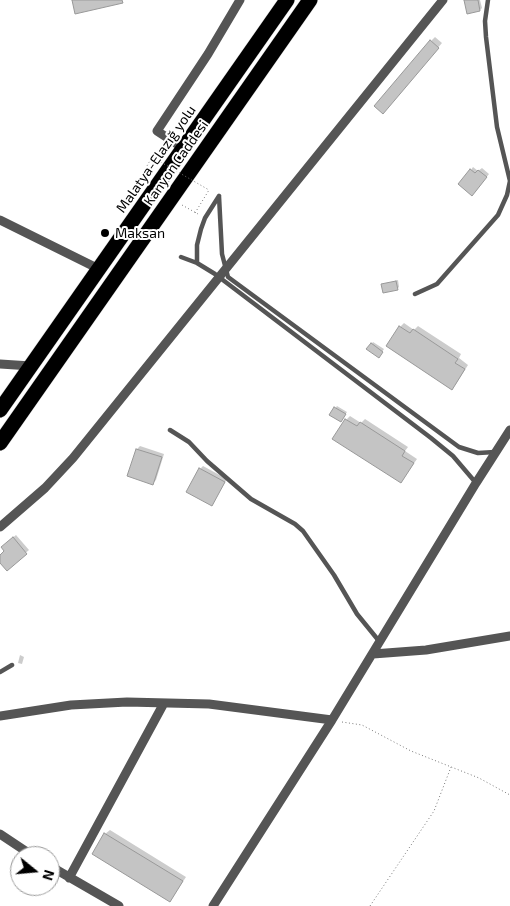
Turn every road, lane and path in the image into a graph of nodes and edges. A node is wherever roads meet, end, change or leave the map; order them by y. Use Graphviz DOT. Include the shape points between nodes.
graph roads {
  1 [pos="240,0"];
  2 [pos="287,0"];
  3 [pos="310,0"];
  4 [pos="443,0"];
  5 [pos="488,0"];
  6 [pos="183,148"];
  7 [pos="138,182"];
  8 [pos="171,198"];
  9 [pos="195,213"];
  10 [pos="205,218"];
  11 [pos="0,220"];
  12 [pos="181,257"];
  13 [pos="197,263"];
  14 [pos="99,268"];
  15 [pos="225,268"];
  16 [pos="218,278"];
  17 [pos="415,294"];
  18 [pos="0,364"];
  19 [pos="31,366"];
  20 [pos="0,410"];
  21 [pos="170,430"];
  22 [pos="510,430"];
  23 [pos="0,443"];
  24 [pos="496,452"];
  25 [pos="476,483"];
  26 [pos="0,527"];
  27 [pos="510,636"];
  28 [pos="380,642"];
  29 [pos="373,654"];
  30 [pos="12,666"];
  31 [pos="0,672"];
  32 [pos="164,703"];
  33 [pos="0,716"];
  34 [pos="332,720"];
  35 [pos="451,767"];
  36 [pos="510,795"];
  37 [pos="0,834"];
  38 [pos="18,846"];
  39 [pos="60,872"];
  40 [pos="69,878"];
  41 [pos="119,906"];
  42 [pos="214,906"];
  43 [pos="370,906"];
  1 -- 6 [label="street" via="157,131"];
  2 -- 6 [label="highway, Malatya-Elazığ yolu"];
  3 -- 8 [label="highway, Kanyon Caddesi"];
  4 -- 15 [label="street"];
  5 -- 17 [label="lane" via="486,36 497,127 510,181 507,195 498,215 437,284"];
  6 -- 14 [label="highway, Malatya-Elazığ yolu"];
  7 -- 9 [label="path, bridge" via="152,158 209,190"];
  8 -- 9 [label="path"];
  8 -- 23 [label="highway, Kanyon Caddesi"];
  9 -- 10 [label="path"];
  10 -- 13 [label="lane" via="197,245"];
  10 -- 15 [label="lane" via="219,196"];
  11 -- 14 [label="street"];
  12 -- 13 [label="lane"];
  13 -- 16 [label="lane"];
  14 -- 19 [label="highway, Malatya-Elazığ yolu"];
  15 -- 16 [label="street"];
  15 -- 24 [label="lane" via="228,277 459,447 478,453"];
  16 -- 25 [label="lane" via="431,438"];
  16 -- 26 [label="street" via="72,458 45,488"];
  18 -- 19 [label="street"];
  19 -- 20 [label="highway, Malatya-Elazığ yolu"];
  21 -- 28 [label="lane" via="189,442 251,499 302,531 357,614"];
  22 -- 24 [label="street"];
  24 -- 25 [label="street"];
  25 -- 28 [label="street"];
  27 -- 29 [label="street" via="426,650"];
  28 -- 29 [label="street"];
  29 -- 34 [label="street"];
  30 -- 31 [label="lane"];
  32 -- 33 [label="street" via="71,705"];
  32 -- 34 [label="street" via="209,704"];
  32 -- 40 [label="street"];
  34 -- 35 [label="path" via="362,725 411,751"];
  34 -- 42 [label="street"];
  35 -- 36 [label="path"];
  35 -- 43 [label="path" via="434,811"];
  37 -- 38 [label="street"];
  39 -- 40 [label="street"];
  40 -- 41 [label="street"];
}
